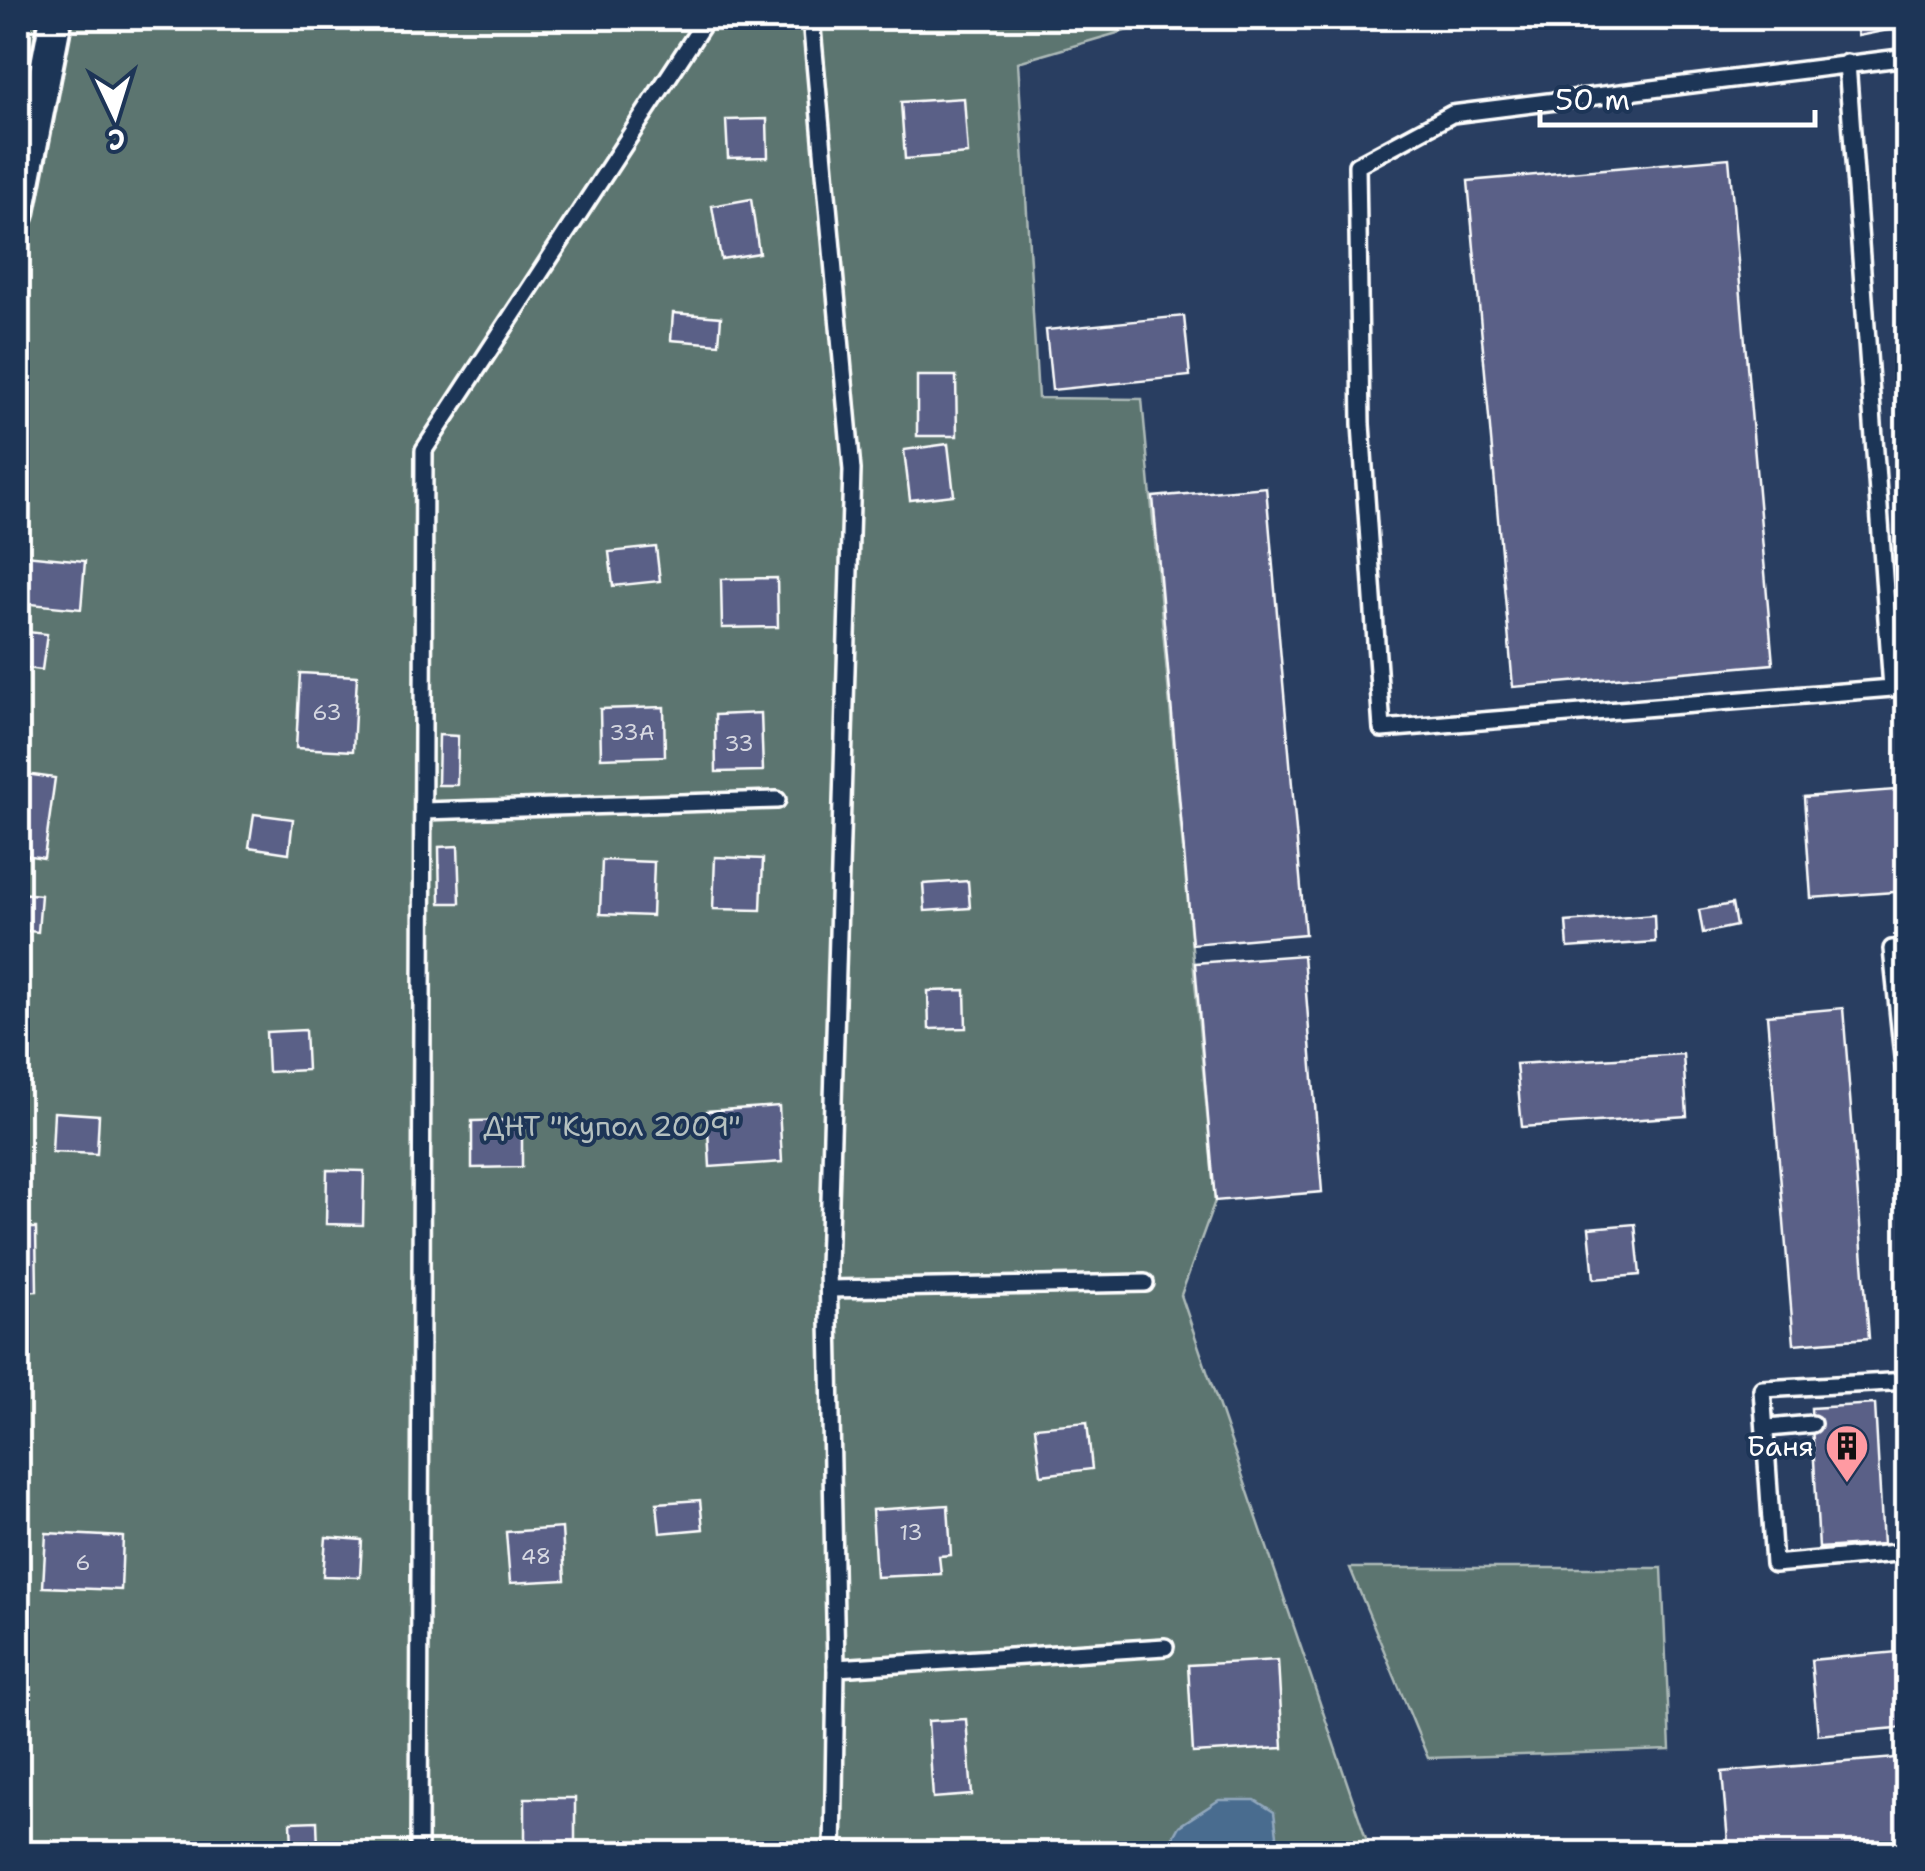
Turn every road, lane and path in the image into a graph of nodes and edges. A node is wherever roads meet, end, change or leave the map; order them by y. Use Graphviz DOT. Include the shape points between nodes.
graph roads {
  1 [pos="56,18"];
  2 [pos="707,18"];
  3 [pos="811,18"];
  4 [pos="1908,56"];
  5 [pos="1847,63"];
  6 [pos="18,214"];
  7 [pos="778,800"];
  8 [pos="422,811"];
  9 [pos="1908,948"];
  10 [pos="1908,1106"];
  11 [pos="1144,1283"];
  12 [pos="829,1289"];
  13 [pos="1908,1381"];
  14 [pos="1812,1424"];
  15 [pos="1768,1428"];
  16 [pos="1908,1552"];
  17 [pos="1165,1646"];
  18 [pos="836,1668"];
  19 [pos="419,1854"];
  20 [pos="833,1854"];
  1 -- 6 [label="street"];
  2 -- 8 [label="lane" via="424,450"];
  3 -- 12 [label="lane" via="852,470"];
  4 -- 5 [label="lane"];
  5 -- 5 [label="lane" via="1452,114 1357,165 1361,424 1382,729 1892,688"];
  7 -- 8 [label="lane"];
  8 -- 19 [label="lane"];
  9 -- 10 [label="lane" via="1892,949"];
  11 -- 12 [label="lane"];
  12 -- 18 [label="lane"];
  13 -- 15 [label="lane" via="1762,1389"];
  14 -- 15 [label="lane"];
  15 -- 16 [label="lane" via="1774,1564 1834,1552"];
  17 -- 18 [label="lane"];
  18 -- 20 [label="lane"];
}
